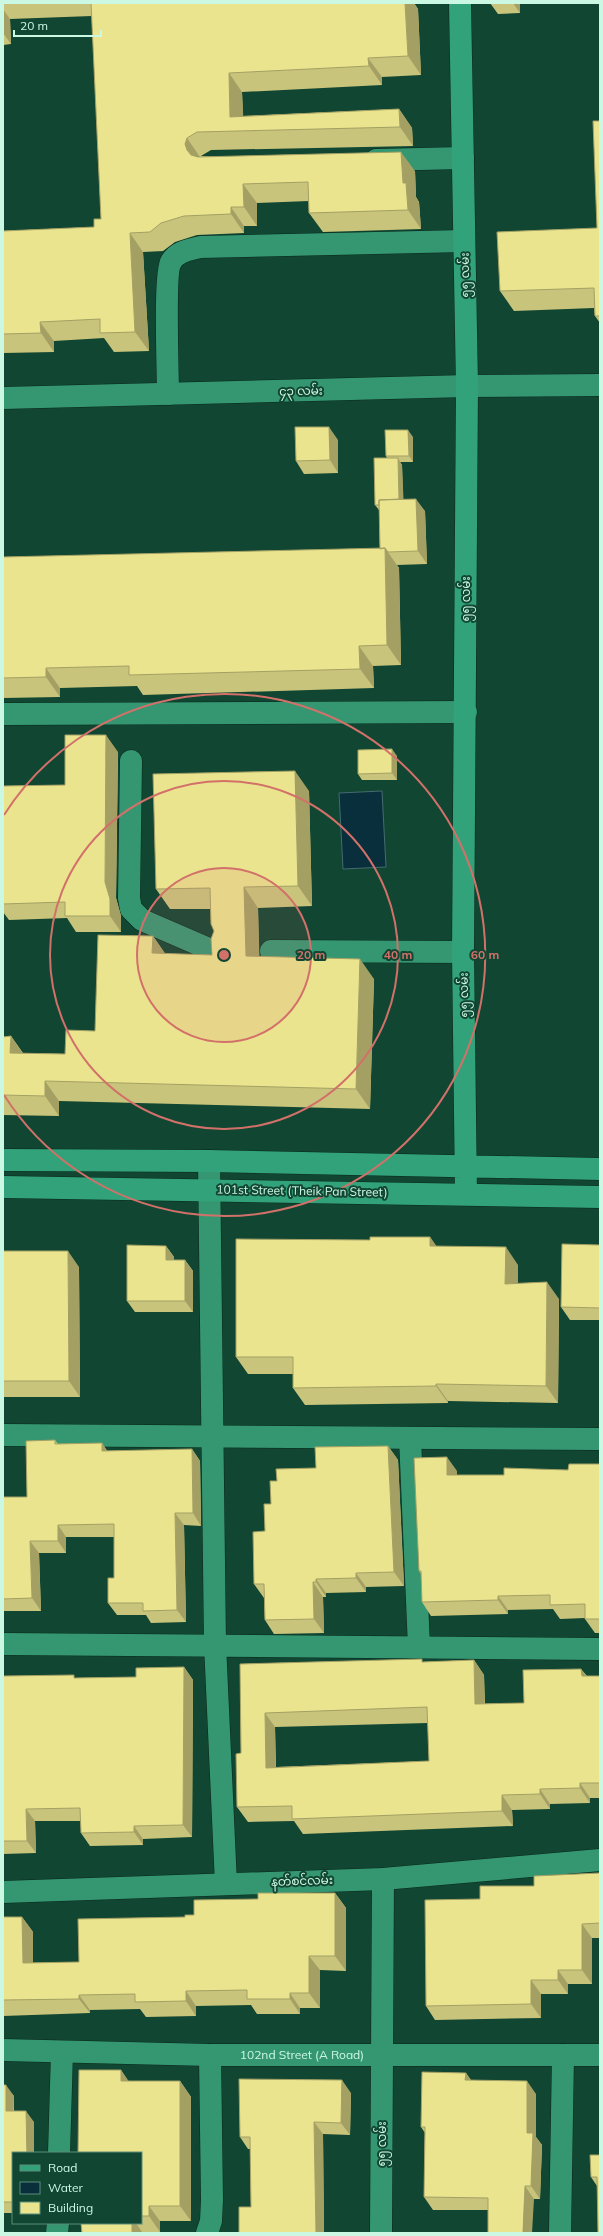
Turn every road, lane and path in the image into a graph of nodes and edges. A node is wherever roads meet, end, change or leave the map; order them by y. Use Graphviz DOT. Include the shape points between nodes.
graph roads {
  1 [pos="460,3"];
  2 [pos="463,158"];
  3 [pos="353,160"];
  4 [pos="464,241"];
  5 [pos="600,385"];
  6 [pos="466,386"];
  7 [pos="168,394"];
  8 [pos="3,398"];
  9 [pos="466,712"];
  10 [pos="3,714"];
  11 [pos="131,761"];
  12 [pos="271,951"];
  13 [pos="216,952"];
  14 [pos="463,952"];
  15 [pos="3,1160"];
  16 [pos="209,1161"];
  17 [pos="466,1166"];
  18 [pos="600,1169"];
  19 [pos="3,1187"];
  20 [pos="209,1190"];
  21 [pos="466,1194"];
  22 [pos="600,1197"];
  23 [pos="3,1435"];
  24 [pos="212,1436"];
  25 [pos="410,1438"];
  26 [pos="600,1439"];
  27 [pos="3,1644"];
  28 [pos="215,1644"];
  29 [pos="419,1647"];
  30 [pos="600,1649"];
  31 [pos="600,1860"];
  32 [pos="383,1879"];
  33 [pos="226,1884"];
  34 [pos="3,1892"];
  35 [pos="3,2050"];
  36 [pos="62,2052"];
  37 [pos="210,2054"];
  38 [pos="382,2054"];
  39 [pos="563,2055"];
  40 [pos="600,2055"];
  41 [pos="59,2152"];
  42 [pos="207,2233"];
  43 [pos="381,2233"];
  44 [pos="560,2233"];
  1 -- 2 [label="main road, ၅၅ လမ်း"];
  2 -- 3 [label="street"];
  2 -- 4 [label="main road, ၅၅ လမ်း"];
  4 -- 6 [label="main road, ၅၅ လမ်း"];
  4 -- 7 [label="street" via="200,247 182,251 170,262 168,281"];
  5 -- 6 [label="street, ၄၃ လမ်း"];
  6 -- 7 [label="street, ၄၃ လမ်း"];
  6 -- 9 [label="main road, ၅၅ လမ်း"];
  7 -- 8 [label="street, ၄၃ လမ်း"];
  9 -- 10 [label="street"];
  9 -- 14 [label="main road, ၅၅ လမ်း"];
  11 -- 13 [label="street" via="131,908 142,920"];
  12 -- 14 [label="street"];
  14 -- 17 [label="main road, ၅၅ လမ်း"];
  15 -- 16 [label="main road"];
  16 -- 17 [label="main road"];
  16 -- 20 [label="street"];
  17 -- 18 [label="main road"];
  17 -- 21 [label="main road, ၅၅ လမ်း"];
  19 -- 20 [label="main road, 101st Street (Theik Pan Street)"];
  20 -- 21 [label="main road, 101st Street (Theik Pan Street)"];
  20 -- 24 [label="street"];
  21 -- 22 [label="main road, 101st Street (Theik Pan Street)"];
  23 -- 24 [label="street"];
  24 -- 25 [label="street"];
  24 -- 28 [label="street"];
  25 -- 26 [label="street"];
  25 -- 29 [label="street"];
  27 -- 28 [label="street"];
  28 -- 29 [label="street"];
  28 -- 33 [label="street"];
  29 -- 30 [label="street"];
  31 -- 32 [label="street, နတ်စင်လမ်း"];
  32 -- 33 [label="street, နတ်စင်လမ်း"];
  32 -- 38 [label="street, ၅၅ လမ်း"];
  33 -- 34 [label="street, နတ်စင်လမ်း"];
  35 -- 36 [label="street, 102nd Street (A Road)"];
  36 -- 37 [label="street, 102nd Street (A Road)"];
  36 -- 41 [label="street"];
  37 -- 38 [label="street, 102nd Street (A Road)"];
  37 -- 42 [label="street" via="212,2200 211,2221"];
  38 -- 39 [label="street, 102nd Street (A Road)"];
  38 -- 43 [label="street, ၅၅ လမ်း"];
  39 -- 40 [label="street, 102nd Street (A Road)"];
  39 -- 44 [label="street"];
}
